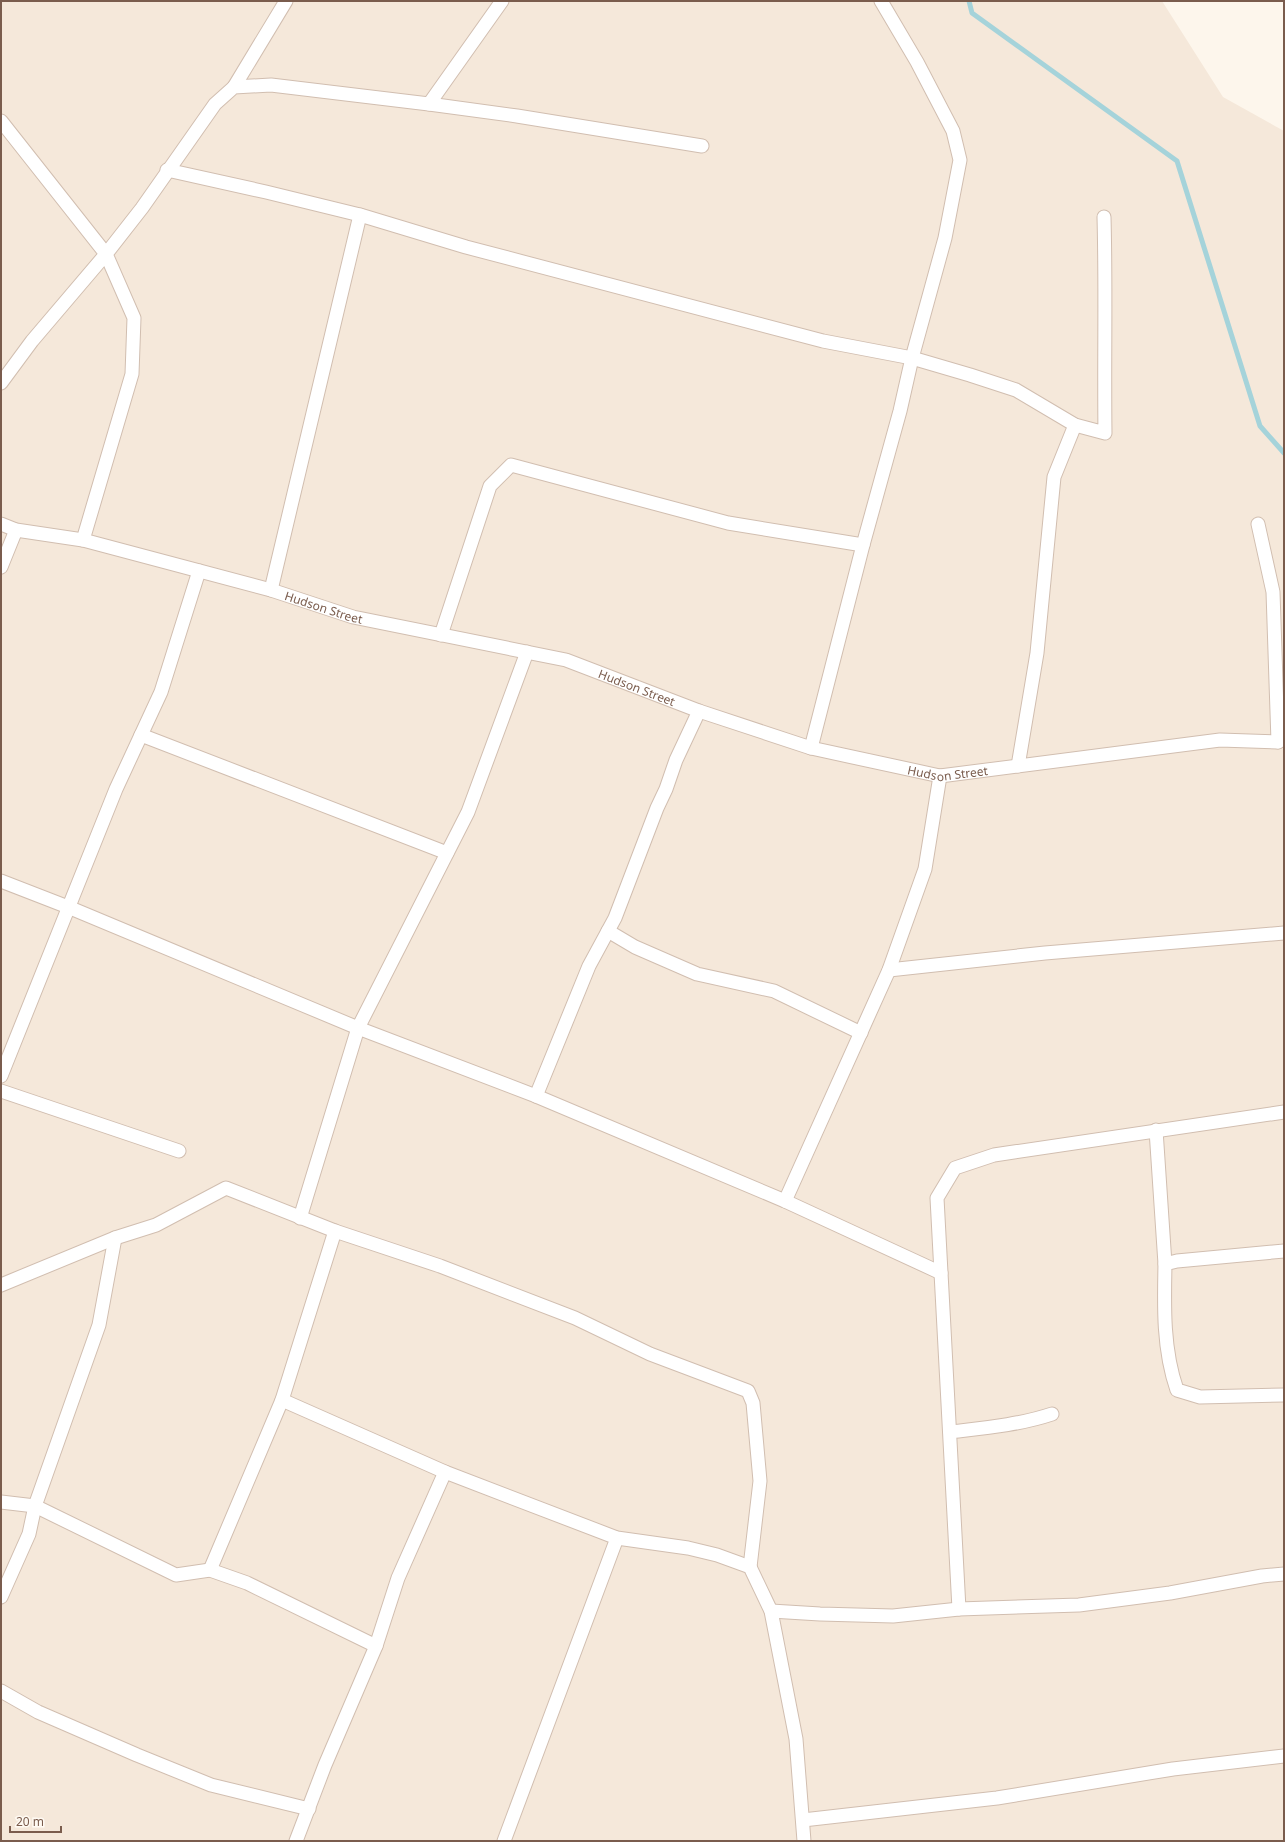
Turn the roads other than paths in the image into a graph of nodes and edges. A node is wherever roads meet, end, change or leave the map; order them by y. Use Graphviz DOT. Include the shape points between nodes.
graph roads {
  1 [pos="286,1"];
  2 [pos="502,1"];
  3 [pos="881,1"];
  4 [pos="234,87"];
  5 [pos="429,104"];
  6 [pos="1,121"];
  7 [pos="702,146"];
  8 [pos="167,170"];
  9 [pos="360,215"];
  10 [pos="1104,217"];
  11 [pos="106,254"];
  12 [pos="912,358"];
  13 [pos="1,383"];
  14 [pos="1075,425"];
  15 [pos="1,524"];
  16 [pos="1258,524"];
  17 [pos="16,530"];
  18 [pos="83,540"];
  19 [pos="863,545"];
  20 [pos="1,567"];
  21 [pos="199,571"];
  22 [pos="270,590"];
  23 [pos="441,635"];
  24 [pos="527,652"];
  25 [pos="699,711"];
  26 [pos="141,735"];
  27 [pos="1281,745"];
  28 [pos="811,748"];
  29 [pos="1018,766"];
  30 [pos="940,776"];
  31 [pos="447,853"];
  32 [pos="1,881"];
  33 [pos="68,907"];
  34 [pos="608,930"];
  35 [pos="1284,932"];
  36 [pos="889,970"];
  37 [pos="358,1028"];
  38 [pos="861,1033"];
  39 [pos="1,1076"];
  40 [pos="1,1091"];
  41 [pos="536,1096"];
  42 [pos="1284,1112"];
  43 [pos="1156,1130"];
  44 [pos="178,1151"];
  45 [pos="785,1201"];
  46 [pos="300,1218"];
  47 [pos="335,1232"];
  48 [pos="114,1238"];
  49 [pos="1284,1251"];
  50 [pos="1165,1264"];
  51 [pos="941,1273"];
  52 [pos="1,1285"];
  53 [pos="1284,1395"];
  54 [pos="282,1400"];
  55 [pos="1052,1414"];
  56 [pos="950,1432"];
  57 [pos="445,1472"];
  58 [pos="1,1502"];
  59 [pos="35,1506"];
  60 [pos="616,1538"];
  61 [pos="750,1567"];
  62 [pos="210,1570"];
  63 [pos="1284,1574"];
  64 [pos="1,1597"];
  65 [pos="959,1609"];
  66 [pos="771,1611"];
  67 [pos="376,1646"];
  68 [pos="1,1691"];
  69 [pos="1284,1756"];
  70 [pos="309,1809"];
  71 [pos="804,1820"];
  72 [pos="296,1841"];
  73 [pos="504,1841"];
  74 [pos="804,1841"];
  1 -- 4 [label="street"];
  2 -- 5 [label="street"];
  3 -- 12 [label="street" via="953,131 960,160 945,238"];
  4 -- 5 [label="street" via="270,85"];
  4 -- 8 [label="street" via="215,104"];
  5 -- 7 [label="street"];
  6 -- 11 [label="street"];
  8 -- 9 [label="street"];
  8 -- 11 [label="street" via="142,208"];
  9 -- 12 [label="street" via="466,247 823,341"];
  9 -- 22 [label="street"];
  10 -- 14 [label="street" via="1105,433"];
  11 -- 13 [label="street" via="32,341"];
  11 -- 18 [label="street" via="134,318 132,374"];
  12 -- 14 [label="street" via="1016,390"];
  12 -- 19 [label="street"];
  14 -- 29 [label="street" via="1054,477 1037,653"];
  15 -- 17 [label="street, Hudson Street"];
  16 -- 27 [label="street" via="1273,592"];
  17 -- 18 [label="street, Hudson Street"];
  17 -- 20 [label="street"];
  18 -- 21 [label="street, Hudson Street"];
  19 -- 23 [label="street" via="728,523 511,464 490,486"];
  19 -- 28 [label="street"];
  21 -- 22 [label="street, Hudson Street"];
  21 -- 26 [label="street" via="161,692"];
  22 -- 23 [label="street, Hudson Street" via="353,616"];
  23 -- 24 [label="street, Hudson Street"];
  24 -- 25 [label="street, Hudson Street" via="566,660"];
  24 -- 31 [label="street" via="468,812"];
  25 -- 28 [label="street, Hudson Street"];
  25 -- 34 [label="street" via="676,760 615,918"];
  26 -- 31 [label="street"];
  26 -- 33 [label="street"];
  27 -- 29 [label="street, Hudson Street" via="1220,740"];
  28 -- 30 [label="street, Hudson Street"];
  29 -- 30 [label="street, Hudson Street"];
  30 -- 36 [label="street" via="925,869"];
  31 -- 37 [label="street"];
  32 -- 33 [label="street"];
  33 -- 37 [label="street"];
  33 -- 39 [label="street"];
  34 -- 38 [label="street" via="635,947 697,974 774,991"];
  34 -- 41 [label="street" via="589,966"];
  35 -- 36 [label="street"];
  36 -- 38 [label="street"];
  37 -- 41 [label="street"];
  37 -- 46 [label="street"];
  38 -- 45 [label="street"];
  40 -- 44 [label="street"];
  41 -- 45 [label="street"];
  42 -- 43 [label="street"];
  43 -- 50 [label="street"];
  43 -- 51 [label="street" via="994,1155 955,1168 937,1198"];
  45 -- 51 [label="street"];
  46 -- 47 [label="street"];
  46 -- 48 [label="street" via="226,1188 156,1225"];
  47 -- 54 [label="street"];
  47 -- 61 [label="street" via="440,1266 575,1318 650,1354 748,1391 753,1403 760,1481"];
  48 -- 52 [label="street"];
  48 -- 59 [label="street" via="99,1325"];
  49 -- 50 [label="street"];
  50 -- 53 [label="street" via="1164,1310 1170,1369 1177,1390 1200,1398"];
  51 -- 56 [label="street"];
  54 -- 57 [label="street"];
  54 -- 62 [label="street"];
  55 -- 56 [label="street" via="1033,1420"];
  56 -- 65 [label="street"];
  57 -- 60 [label="street"];
  57 -- 67 [label="street" via="398,1578"];
  58 -- 59 [label="street"];
  59 -- 62 [label="street" via="176,1575"];
  59 -- 64 [label="street" via="29,1534"];
  60 -- 61 [label="street" via="688,1548"];
  60 -- 73 [label="street"];
  61 -- 66 [label="street"];
  62 -- 67 [label="street" via="247,1583"];
  63 -- 65 [label="street" via="1079,1605"];
  65 -- 66 [label="street" via="893,1616"];
  66 -- 71 [label="street" via="796,1739"];
  67 -- 70 [label="street"];
  68 -- 70 [label="street" via="38,1712 210,1784"];
  69 -- 71 [label="street" via="1173,1769 997,1798"];
  70 -- 72 [label="street"];
  71 -- 74 [label="street"];
}
